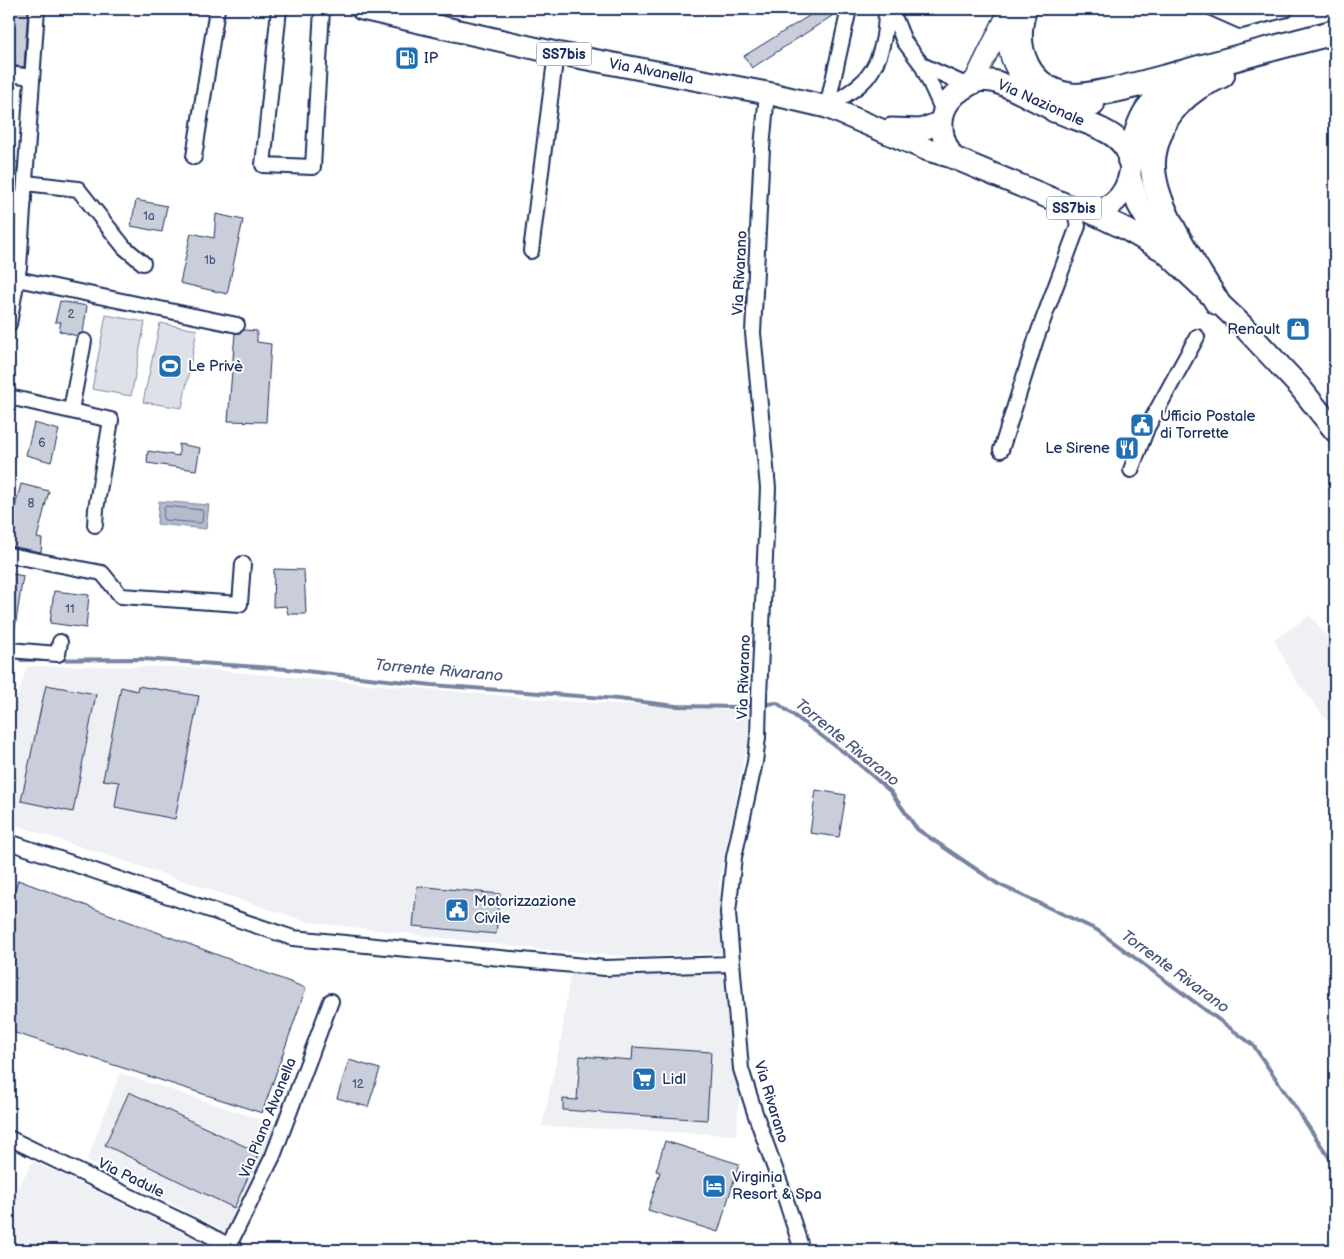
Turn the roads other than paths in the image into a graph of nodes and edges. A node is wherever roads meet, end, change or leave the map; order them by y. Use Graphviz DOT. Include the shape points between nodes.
graph roads {
  1 [pos="37,9"];
  2 [pos="217,9"];
  3 [pos="279,9"];
  4 [pos="322,9"];
  5 [pos="362,9"];
  6 [pos="849,9"];
  7 [pos="886,9"];
  8 [pos="891,9"];
  9 [pos="1011,9"];
  10 [pos="1018,9"];
  11 [pos="1024,9"];
  12 [pos="1214,9"];
  13 [pos="1287,9"];
  14 [pos="1335,32"];
  15 [pos="1335,46"];
  16 [pos="556,53"];
  17 [pos="922,65"];
  18 [pos="9,74"];
  19 [pos="1222,75"];
  20 [pos="32,77"];
  21 [pos="970,84"];
  22 [pos="1137,86"];
  23 [pos="767,93"];
  24 [pos="827,107"];
  25 [pos="1050,108"];
  26 [pos="942,116"];
  27 [pos="879,128"];
  28 [pos="194,157"];
  29 [pos="952,157"];
  30 [pos="1130,168"];
  31 [pos="26,183"];
  32 [pos="9,198"];
  33 [pos="24,200"];
  34 [pos="1080,209"];
  35 [pos="1164,250"];
  36 [pos="531,251"];
  37 [pos="143,263"];
  38 [pos="17,279"];
  39 [pos="1217,302"];
  40 [pos="9,324"];
  41 [pos="237,325"];
  42 [pos="1197,337"];
  43 [pos="84,341"];
  44 [pos="9,397"];
  45 [pos="71,410"];
  46 [pos="1335,431"];
  47 [pos="1001,450"];
  48 [pos="1131,470"];
  49 [pos="95,525"];
  50 [pos="9,555"];
  51 [pos="243,564"];
  52 [pos="60,642"];
  53 [pos="9,650"];
  54 [pos="9,842"];
  55 [pos="732,964"];
  56 [pos="331,1001"];
  57 [pos="9,1138"];
  58 [pos="233,1248"];
  59 [pos="802,1250"];
  1 -- 20 [label="street"];
  2 -- 28 [label="street"];
  3 -- 4 [label="street" via="263,165 313,168"];
  5 -- 16 [label="main road, Via Alvanella / SS7bis"];
  6 -- 24 [label="street"];
  7 -- 24 [label="street" via="880,52 868,76"];
  8 -- 17 [label="street" via="904,41"];
  9 -- 21 [label="main road"];
  10 -- 25 [label="main road" via="1011,22 1009,36 1012,63 1020,77"];
  11 -- 22 [label="highway" via="1020,24 1021,54 1026,66 1041,83 1052,90 1075,96"];
  12 -- 13 [label="street" via="1241,22"];
  14 -- 22 [label="highway"];
  15 -- 19 [label="highway"];
  16 -- 23 [label="main road, Via Alvanella / SS7bis"];
  16 -- 36 [label="street"];
  17 -- 21 [label="street"];
  17 -- 26 [label="street"];
  18 -- 20 [label="street"];
  19 -- 30 [label="highway" via="1176,87 1153,102 1139,124"];
  19 -- 39 [label="highway" via="1187,96 1168,117 1158,138 1153,166 1167,216"];
  20 -- 31 [label="street"];
  21 -- 25 [label="main road, Via Nazionale / SS7bis" via="980,80 997,82"];
  21 -- 26 [label="main road" via="954,94"];
  22 -- 25 [label="highway" via="1092,104"];
  23 -- 24 [label="main road, Via Alvanella / SS7bis"];
  23 -- 55 [label="street, Via Rivarano" via="753,333 768,488 758,737 734,857 728,913"];
  24 -- 27 [label="main road, Via Alvanella / SS7bis"];
  25 -- 30 [label="main road, Via Nazionale / SS7bis" via="1120,142 1126,148"];
  26 -- 27 [label="main road, SS7bis" via="921,130"];
  26 -- 29 [label="main road" via="943,136"];
  27 -- 29 [label="main road, Via Nazionale / SS7bis"];
  29 -- 34 [label="main road, Via Nazionale / SS7bis"];
  30 -- 34 [label="main road, SS7bis" via="1117,200 1103,209"];
  30 -- 35 [label="main road, Via Nazionale / SS7bis" via="1138,204"];
  31 -- 33 [label="street"];
  31 -- 37 [label="street" via="78,189 124,247"];
  32 -- 33 [label="street"];
  33 -- 38 [label="street"];
  34 -- 35 [label="main road, Via Nazionale / SS7bis"];
  34 -- 47 [label="street" via="1078,226 1036,339"];
  35 -- 39 [label="main road, Via Nazionale / SS7bis"];
  38 -- 40 [label="street"];
  38 -- 41 [label="street"];
  39 -- 46 [label="main road, Via Nazionale / SS7bis" via="1299,386"];
  42 -- 48 [label="street" via="1147,428"];
  43 -- 45 [label="street"];
  44 -- 45 [label="street"];
  45 -- 49 [label="street" via="111,420"];
  50 -- 51 [label="street" via="102,573 121,596 240,604"];
  52 -- 53 [label="street" via="58,654"];
  54 -- 55 [label="street" via="293,938 605,968"];
  55 -- 59 [label="street, Via Rivarano" via="741,1068"];
  56 -- 58 [label="street, Via Piano Alvanella" via="273,1156"];
  57 -- 58 [label="street, Via Padule"];
}
